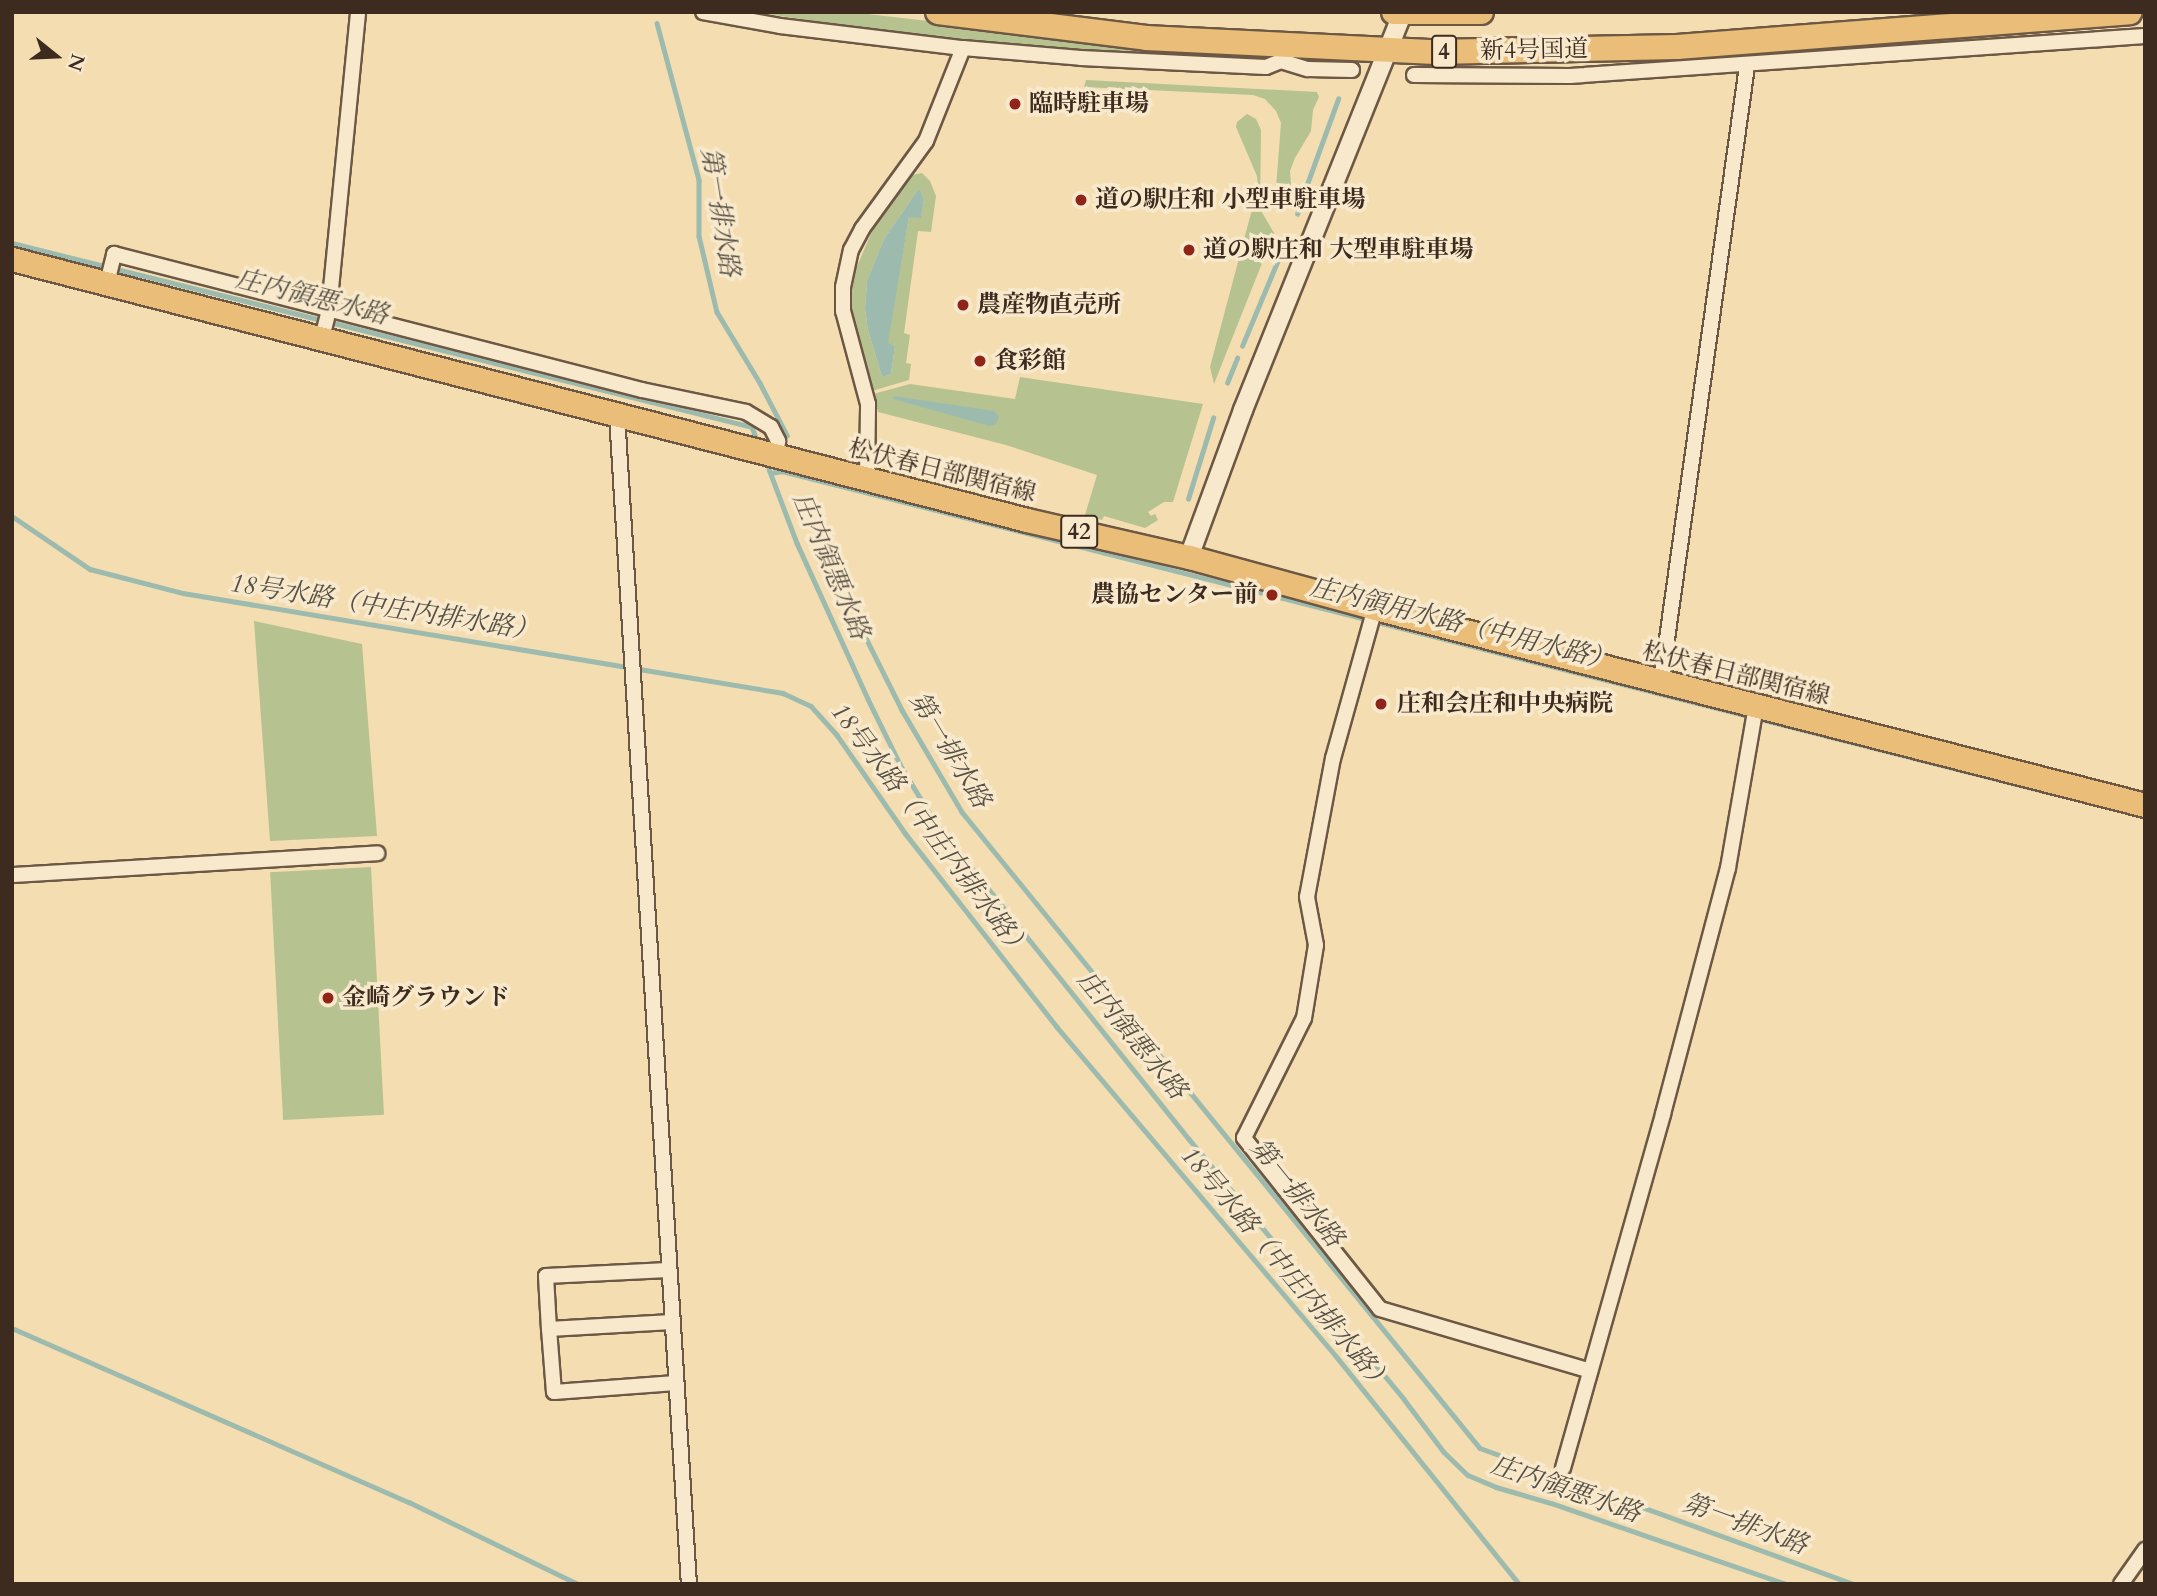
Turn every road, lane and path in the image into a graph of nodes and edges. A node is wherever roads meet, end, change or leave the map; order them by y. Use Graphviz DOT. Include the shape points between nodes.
graph roads {
  1 [pos="358,12"];
  2 [pos="703,12"];
  3 [pos="938,12"];
  4 [pos="1394,12"];
  5 [pos="1481,12"];
  6 [pos="2130,12"];
  7 [pos="1403,13"];
  8 [pos="2145,36"];
  9 [pos="963,48"];
  10 [pos="1387,50"];
  11 [pos="1287,54"];
  12 [pos="1632,59"];
  13 [pos="1747,66"];
  14 [pos="1352,70"];
  15 [pos="1414,75"];
  16 [pos="944,96"];
  17 [pos="960,100"];
  18 [pos="12,259"];
  19 [pos="108,279"];
  20 [pos="328,312"];
  21 [pos="323,334"];
  22 [pos="617,415"];
  23 [pos="776,456"];
  24 [pos="867,479"];
  25 [pos="1189,557"];
  26 [pos="1375,608"];
  27 [pos="1661,682"];
  28 [pos="1756,706"];
  29 [pos="2145,805"];
  30 [pos="377,853"];
  31 [pos="12,875"];
  32 [pos="668,1270"];
  33 [pos="672,1322"];
  34 [pos="549,1329"];
  35 [pos="1590,1371"];
  36 [pos="676,1383"];
  37 [pos="1563,1468"];
  38 [pos="2145,1550"];
  39 [pos="689,1584"];
  40 [pos="2121,1584"];
  1 -- 20 [label="street"];
  2 -- 9 [label="street"];
  3 -- 11 [label="highway, 新4号国道 / 4"];
  4 -- 7 [label="highway, 新4号国道 / 4"];
  5 -- 7 [label="highway, 新4号国道 / 4"];
  6 -- 12 [label="highway, 新4号国道 / 4"];
  7 -- 10 [label="street"];
  8 -- 13 [label="street"];
  9 -- 11 [label="street" via="1252,66 1266,66"];
  9 -- 16 [label="street"];
  10 -- 11 [label="highway, 新4号国道 / 4"];
  10 -- 12 [label="highway, 新4号国道 / 4"];
  10 -- 25 [label="street"];
  11 -- 14 [label="street" via="1308,69"];
  12 -- 13 [label="street"];
  12 -- 15 [label="street" via="1570,76"];
  13 -- 27 [label="street"];
  16 -- 17 [label="street"];
  16 -- 24 [label="street" via="926,141 862,229 851,250 843,286 843,311 868,404"];
  18 -- 19 [label="main road, 松伏春日部関宿線 / 42"];
  19 -- 20 [label="street" via="114,254"];
  19 -- 21 [label="main road, 松伏春日部関宿線 / 42"];
  20 -- 21 [label="street"];
  20 -- 23 [label="street" via="746,412 771,427 778,442"];
  21 -- 22 [label="main road, 松伏春日部関宿線 / 42"];
  22 -- 23 [label="main road, 松伏春日部関宿線 / 42"];
  22 -- 32 [label="street"];
  23 -- 24 [label="main road, 松伏春日部関宿線 / 42"];
  24 -- 25 [label="main road, 松伏春日部関宿線 / 42"];
  25 -- 26 [label="main road, 松伏春日部関宿線 / 42"];
  26 -- 27 [label="main road, 松伏春日部関宿線 / 42"];
  26 -- 35 [label="street" via="1333,758 1307,897 1317,945 1304,1018 1244,1138 1380,1309"];
  27 -- 28 [label="main road, 松伏春日部関宿線 / 42"];
  28 -- 29 [label="main road, 松伏春日部関宿線 / 42"];
  28 -- 35 [label="street" via="1728,868"];
  30 -- 31 [label="street"];
  32 -- 33 [label="street"];
  32 -- 34 [label="street" via="546,1276"];
  33 -- 34 [label="street"];
  33 -- 36 [label="street"];
  34 -- 36 [label="street" via="554,1392"];
  35 -- 37 [label="street"];
  36 -- 39 [label="street"];
  38 -- 40 [label="street"];
}
